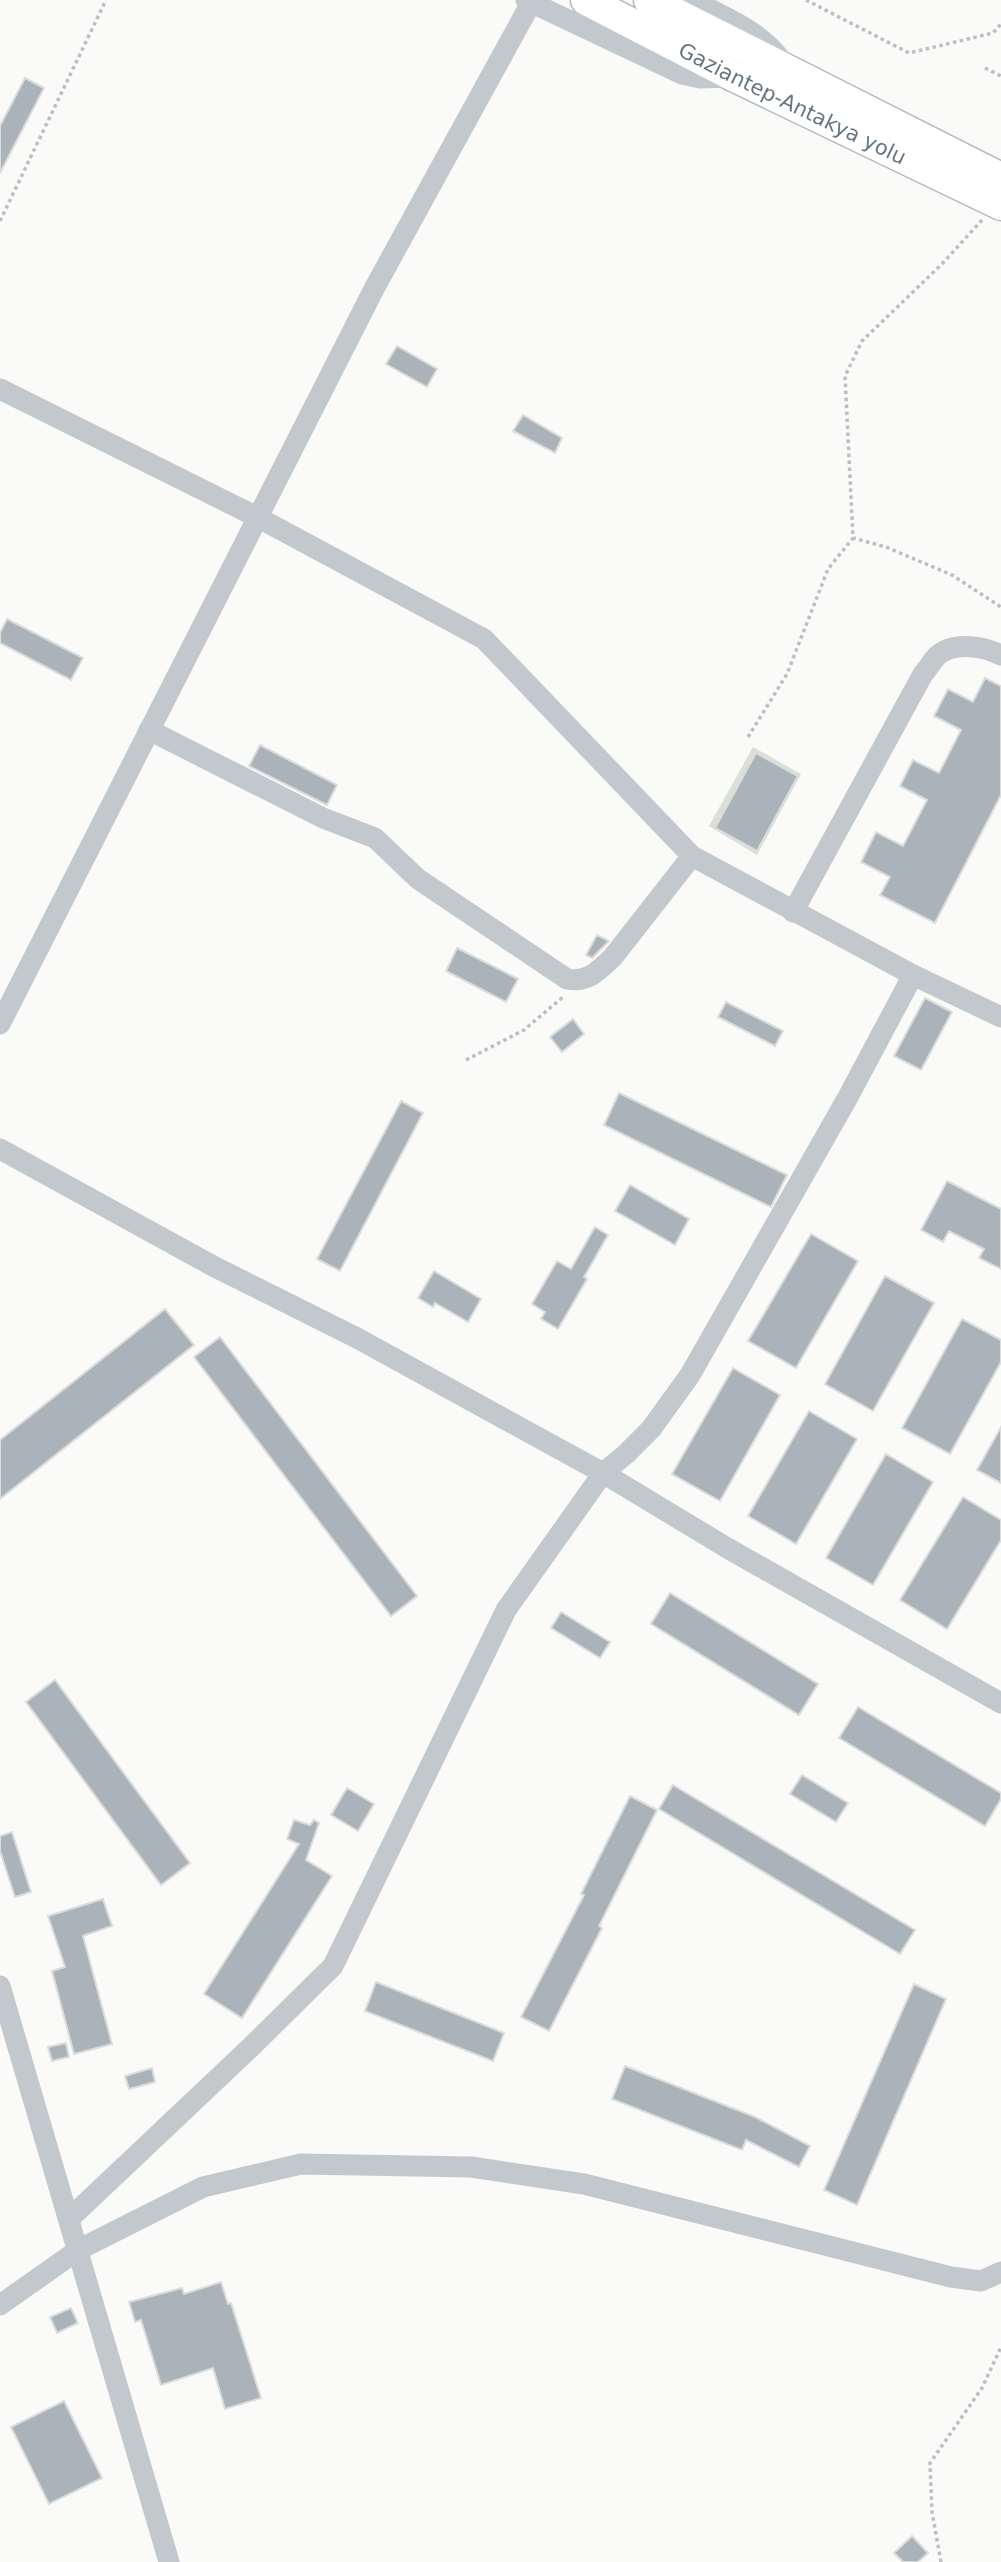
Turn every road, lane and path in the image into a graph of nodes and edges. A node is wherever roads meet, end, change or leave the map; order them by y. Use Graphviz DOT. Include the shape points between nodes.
graph roads {
  1 [pos="106,0"];
  2 [pos="586,0"];
  3 [pos="649,0"];
  4 [pos="692,0"];
  5 [pos="806,0"];
  6 [pos="529,1"];
  7 [pos="1001,24"];
  8 [pos="985,68"];
  9 [pos="788,70"];
  10 [pos="1001,76"];
  11 [pos="735,77"];
  12 [pos="1000,195"];
  13 [pos="0,221"];
  14 [pos="0,389"];
  15 [pos="257,517"];
  16 [pos="853,538"];
  17 [pos="1001,607"];
  18 [pos="1001,654"];
  19 [pos="149,730"];
  20 [pos="748,737"];
  21 [pos="692,856"];
  22 [pos="793,912"];
  23 [pos="913,975"];
  24 [pos="579,981"];
  25 [pos="1001,1017"];
  26 [pos="0,1024"];
  27 [pos="466,1060"];
  28 [pos="0,1149"];
  29 [pos="603,1473"];
  30 [pos="1001,1703"];
  31 [pos="0,1986"];
  32 [pos="69,2219"];
  33 [pos="78,2250"];
  34 [pos="1001,2272"];
  35 [pos="0,2305"];
  36 [pos="1001,2347"];
  37 [pos="169,2562"];
  38 [pos="941,2562"];
  1 -- 13 [label="path"];
  2 -- 11 [label="main road, Gaziantep-Antakya yolu"];
  3 -- 9 [label="main road, Gaziantep-Antakya yolu"];
  4 -- 9 [label="street" via="754,34 776,52"];
  5 -- 7 [label="path" via="909,52 993,33"];
  6 -- 11 [label="street" via="682,74"];
  6 -- 15 [label="street" via="374,287"];
  8 -- 10 [label="path"];
  9 -- 12 [label="main road, Gaziantep-Antakya yolu"];
  11 -- 12 [label="main road, Gaziantep-Antakya yolu"];
  12 -- 16 [label="path" via="942,264 862,341 845,376"];
  14 -- 15 [label="street"];
  15 -- 19 [label="street"];
  15 -- 21 [label="street" via="484,639"];
  16 -- 17 [label="path" via="952,575"];
  16 -- 20 [label="path" via="828,569 787,674"];
  18 -- 22 [label="street" via="968,646 938,655 923,674"];
  19 -- 24 [label="street" via="323,818 375,838 418,879 566,979"];
  19 -- 26 [label="street"];
  21 -- 22 [label="street"];
  21 -- 24 [label="street" via="613,957"];
  22 -- 23 [label="street"];
  23 -- 25 [label="street"];
  23 -- 29 [label="street" via="690,1375 651,1429"];
  24 -- 27 [label="path" via="524,1030"];
  28 -- 29 [label="street"];
  29 -- 30 [label="street"];
  29 -- 32 [label="street" via="506,1610 333,1966"];
  31 -- 32 [label="street"];
  32 -- 33 [label="street"];
  33 -- 34 [label="street" via="202,2187 301,2164 458,2167 584,2184 951,2277 981,2281"];
  33 -- 35 [label="street"];
  33 -- 37 [label="street"];
  36 -- 38 [label="path" via="982,2388 930,2463"];
}
